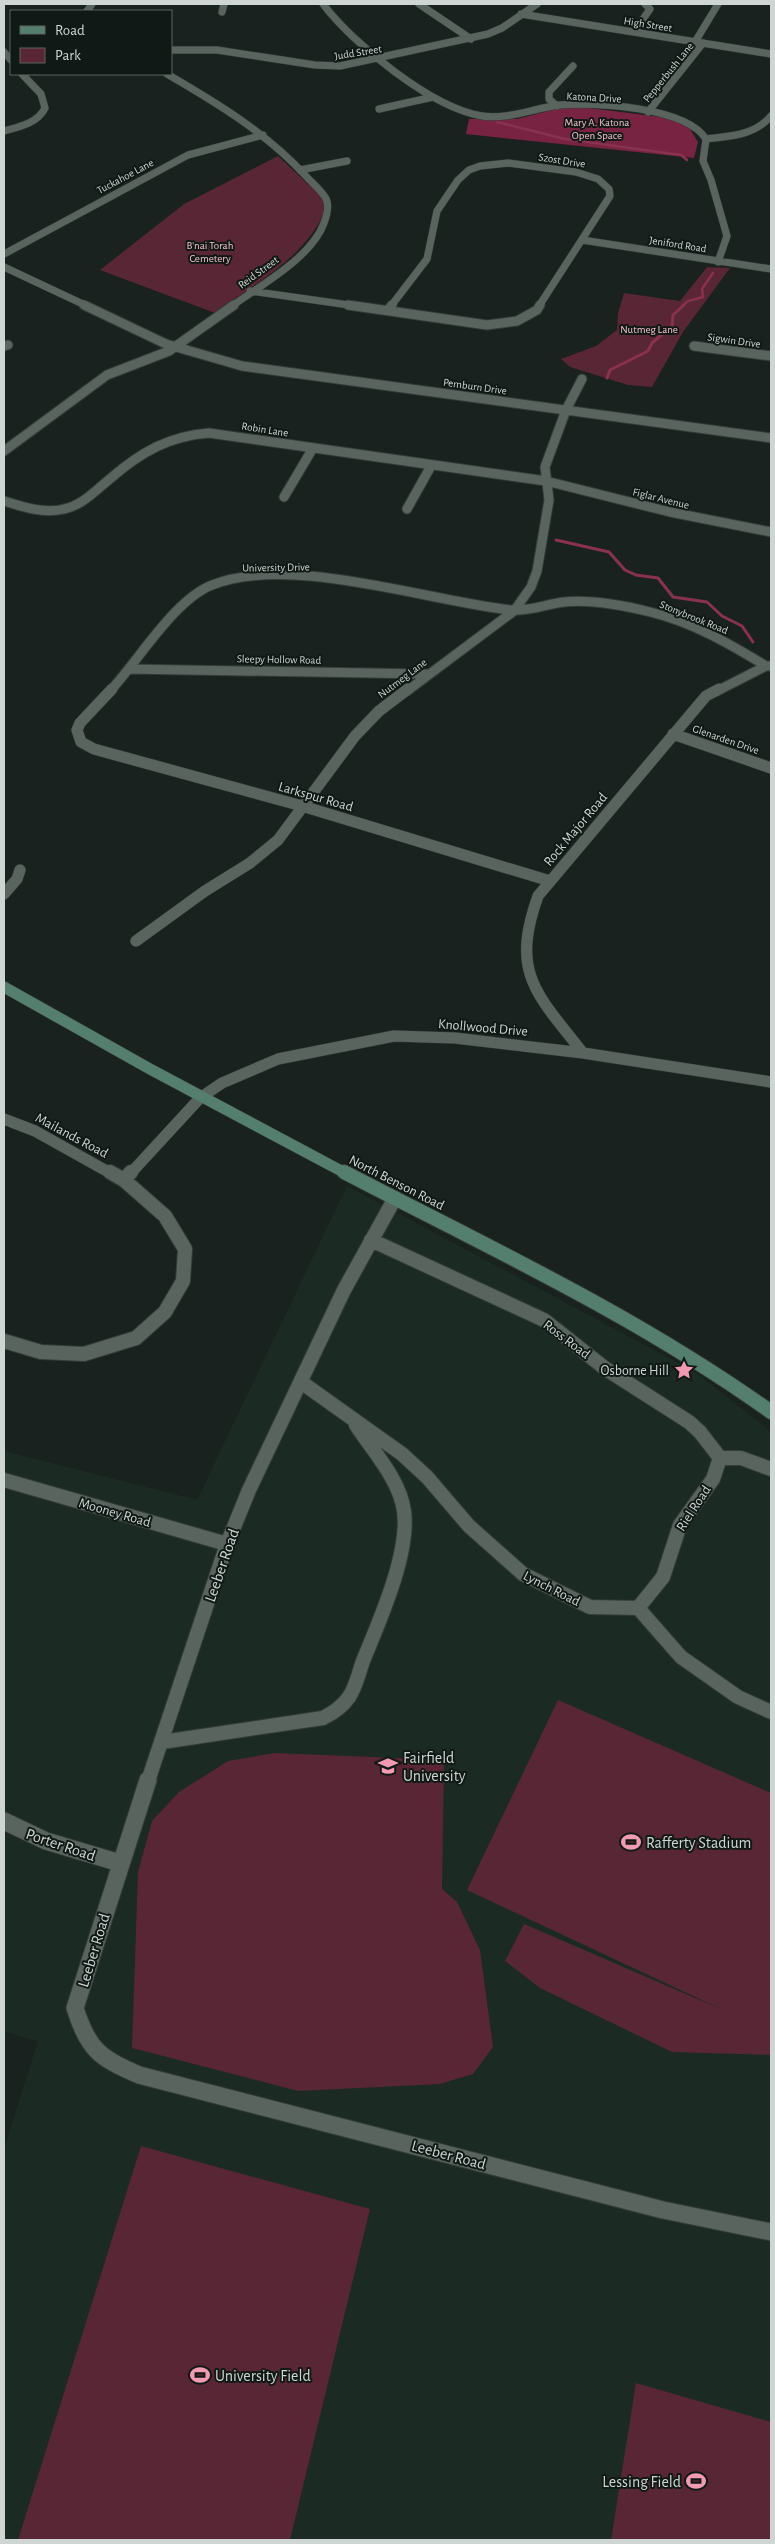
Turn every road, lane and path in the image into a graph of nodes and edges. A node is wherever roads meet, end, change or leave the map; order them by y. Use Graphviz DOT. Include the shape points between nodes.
graph roads {
  1 [pos="224,4"];
  2 [pos="323,4"];
  3 [pos="419,4"];
  4 [pos="536,4"];
  5 [pos="645,4"];
  6 [pos="718,4"];
  7 [pos="222,12"];
  8 [pos="521,14"];
  9 [pos="634,32"];
  10 [pos="471,39"];
  11 [pos="695,42"];
  12 [pos="703,43"];
  13 [pos="172,50"];
  14 [pos="771,54"];
  15 [pos="380,59"];
  16 [pos="573,66"];
  17 [pos="23,75"];
  18 [pos="169,75"];
  19 [pos="433,97"];
  20 [pos="557,106"];
  21 [pos="379,109"];
  22 [pos="648,112"];
  23 [pos="771,116"];
  24 [pos="4,131"];
  25 [pos="262,135"];
  26 [pos="706,139"];
  27 [pos="347,161"];
  28 [pos="300,170"];
  29 [pos="582,240"];
  30 [pos="4,254"];
  31 [pos="718,262"];
  32 [pos="4,267"];
  33 [pos="771,269"];
  34 [pos="250,291"];
  35 [pos="388,310"];
  36 [pos="694,346"];
  37 [pos="178,347"];
  38 [pos="771,356"];
  39 [pos="582,379"];
  40 [pos="566,410"];
  41 [pos="771,438"];
  42 [pos="312,448"];
  43 [pos="4,451"];
  44 [pos="431,466"];
  45 [pos="546,481"];
  46 [pos="284,497"];
  47 [pos="4,501"];
  48 [pos="407,509"];
  49 [pos="771,532"];
  50 [pos="514,611"];
  51 [pos="768,666"];
  52 [pos="130,669"];
  53 [pos="426,674"];
  54 [pos="673,734"];
  55 [pos="78,737"];
  56 [pos="771,768"];
  57 [pos="302,806"];
  58 [pos="20,870"];
  59 [pos="550,880"];
  60 [pos="4,894"];
  61 [pos="136,941"];
  62 [pos="4,987"];
  63 [pos="583,1053"];
  64 [pos="771,1082"];
  65 [pos="200,1098"];
  66 [pos="4,1119"];
  67 [pos="124,1180"];
  68 [pos="395,1198"];
  69 [pos="371,1240"];
  70 [pos="4,1341"];
  71 [pos="301,1382"];
  72 [pos="771,1412"];
  73 [pos="354,1421"];
  74 [pos="720,1458"];
  75 [pos="771,1469"];
  76 [pos="4,1480"];
  77 [pos="227,1544"];
  78 [pos="638,1608"];
  79 [pos="771,1712"];
  80 [pos="162,1742"];
  81 [pos="4,1821"];
  82 [pos="120,1863"];
  83 [pos="771,2232"];
  1 -- 7 [label="street"];
  2 -- 15 [label="street, Katona Drive" via="329,16"];
  3 -- 10 [label="street"];
  4 -- 8 [label="street, Judd Street"];
  5 -- 9 [label="street" via="650,9"];
  6 -- 11 [label="street"];
  8 -- 9 [label="street, High Street"];
  8 -- 10 [label="street, Judd Street" via="502,28"];
  9 -- 11 [label="street, High Street"];
  10 -- 15 [label="street, Judd Street"];
  11 -- 12 [label="street, High Street"];
  12 -- 14 [label="street, High Street"];
  12 -- 22 [label="street, Pepperbush Lane"];
  13 -- 15 [label="street, Judd Street" via="217,50 324,66"];
  15 -- 19 [label="street, Katona Drive"];
  16 -- 20 [label="street" via="550,92 549,99"];
  17 -- 24 [label="street" via="45,101 45,107 42,115 32,121"];
  18 -- 25 [label="street, Reid Street" via="226,108"];
  19 -- 20 [label="street, Katona Drive" via="460,110 487,116 516,116"];
  19 -- 21 [label="street"];
  20 -- 22 [label="street, Katona Drive"];
  22 -- 26 [label="street, Katona Drive" via="688,122 700,129"];
  23 -- 26 [label="street" via="764,125 753,130"];
  25 -- 28 [label="street, Reid Street"];
  25 -- 30 [label="street, Tuckahoe Lane" via="188,155"];
  26 -- 31 [label="street" via="703,161 727,236"];
  27 -- 28 [label="street"];
  28 -- 34 [label="street, Reid Street" via="326,198 328,207 324,224 306,251"];
  29 -- 31 [label="street, Jeniford Road"];
  29 -- 35 [label="street, Szost Drive" via="537,310 517,320 487,325"];
  29 -- 35 [label="street, Szost Drive" via="610,196 603,183 576,172 508,163 480,166 469,170 458,180 437,211 427,259"];
  31 -- 33 [label="street, Jeniford Road"];
  32 -- 37 [label="street"];
  34 -- 35 [label="street, Szost Drive"];
  34 -- 37 [label="street, Reid Street"];
  36 -- 38 [label="street, Sigwin Drive"];
  37 -- 40 [label="street, Pemburn Drive" via="259,368"];
  37 -- 43 [label="street, Reid Street" via="107,375"];
  39 -- 40 [label="street, Nutmeg Lane"];
  40 -- 41 [label="street, Pemburn Drive"];
  40 -- 45 [label="street, Nutmeg Lane" via="545,467"];
  42 -- 44 [label="street, Robin Lane"];
  42 -- 46 [label="street"];
  42 -- 47 [label="street, Robin Lane" via="227,435 191,434 152,446 77,505 39,511"];
  44 -- 45 [label="street, Robin Lane"];
  44 -- 48 [label="street"];
  45 -- 49 [label="street, Figlar Avenue" via="670,512"];
  45 -- 50 [label="street, Nutmeg Lane" via="549,500 537,571 532,587"];
  50 -- 51 [label="street, Stonybrook Road" via="574,601 634,608 668,616 728,642"];
  50 -- 52 [label="street, University Drive" via="340,581 289,576 236,579 215,584 190,598"];
  50 -- 53 [label="street, Nutmeg Lane"];
  51 -- 54 [label="street, Rock Major Road" via="706,696"];
  52 -- 53 [label="street, Sleepy Hollow Road"];
  52 -- 55 [label="street, University Drive" via="80,723"];
  53 -- 57 [label="street, Nutmeg Lane" via="379,711 361,730"];
  54 -- 56 [label="street, Glenarden Drive"];
  54 -- 59 [label="street, Rock Major Road"];
  55 -- 57 [label="street, Larkspur Road" via="94,749"];
  57 -- 59 [label="street, Larkspur Road"];
  57 -- 61 [label="street, Nutmeg Lane" via="266,852"];
  58 -- 60 [label="street"];
  59 -- 63 [label="street, Rock Major Road" via="538,896 526,926 524,962 534,987"];
  62 -- 65 [label="main road, North Benson Road"];
  63 -- 64 [label="street, Knollwood Drive"];
  63 -- 65 [label="street, Knollwood Drive" via="455,1038 394,1036 278,1059 222,1083"];
  65 -- 67 [label="street"];
  65 -- 68 [label="main road, North Benson Road"];
  66 -- 67 [label="street, Mailands Road" via="35,1131"];
  67 -- 70 [label="street, Mailands Road" via="165,1216 185,1249 183,1281 165,1312 136,1338 84,1354 42,1352"];
  68 -- 69 [label="street, Leeber Road"];
  68 -- 72 [label="main road, North Benson Road" via="546,1275 679,1349"];
  69 -- 71 [label="street, Leeber Road"];
  69 -- 74 [label="street, Ross Road" via="544,1320 606,1369 689,1422"];
  71 -- 73 [label="street, Lynch Road"];
  71 -- 77 [label="street, Leeber Road"];
  73 -- 78 [label="street, Lynch Road" via="427,1477 469,1526 523,1574 590,1607"];
  73 -- 80 [label="street, Lynch Road" via="399,1496 405,1531 398,1563 350,1696 323,1718"];
  74 -- 75 [label="street" via="741,1458"];
  74 -- 78 [label="street, Riel Road" via="712,1479 680,1525 663,1578"];
  76 -- 77 [label="street, Mooney Road"];
  77 -- 80 [label="street, Leeber Road"];
  78 -- 79 [label="street" via="681,1657 738,1697"];
  80 -- 82 [label="street, Leeber Road"];
  81 -- 82 [label="street, Porter Road" via="45,1841"];
  82 -- 83 [label="street, Leeber Road" via="75,2008 91,2049 103,2060 139,2074 663,2210"];
}
